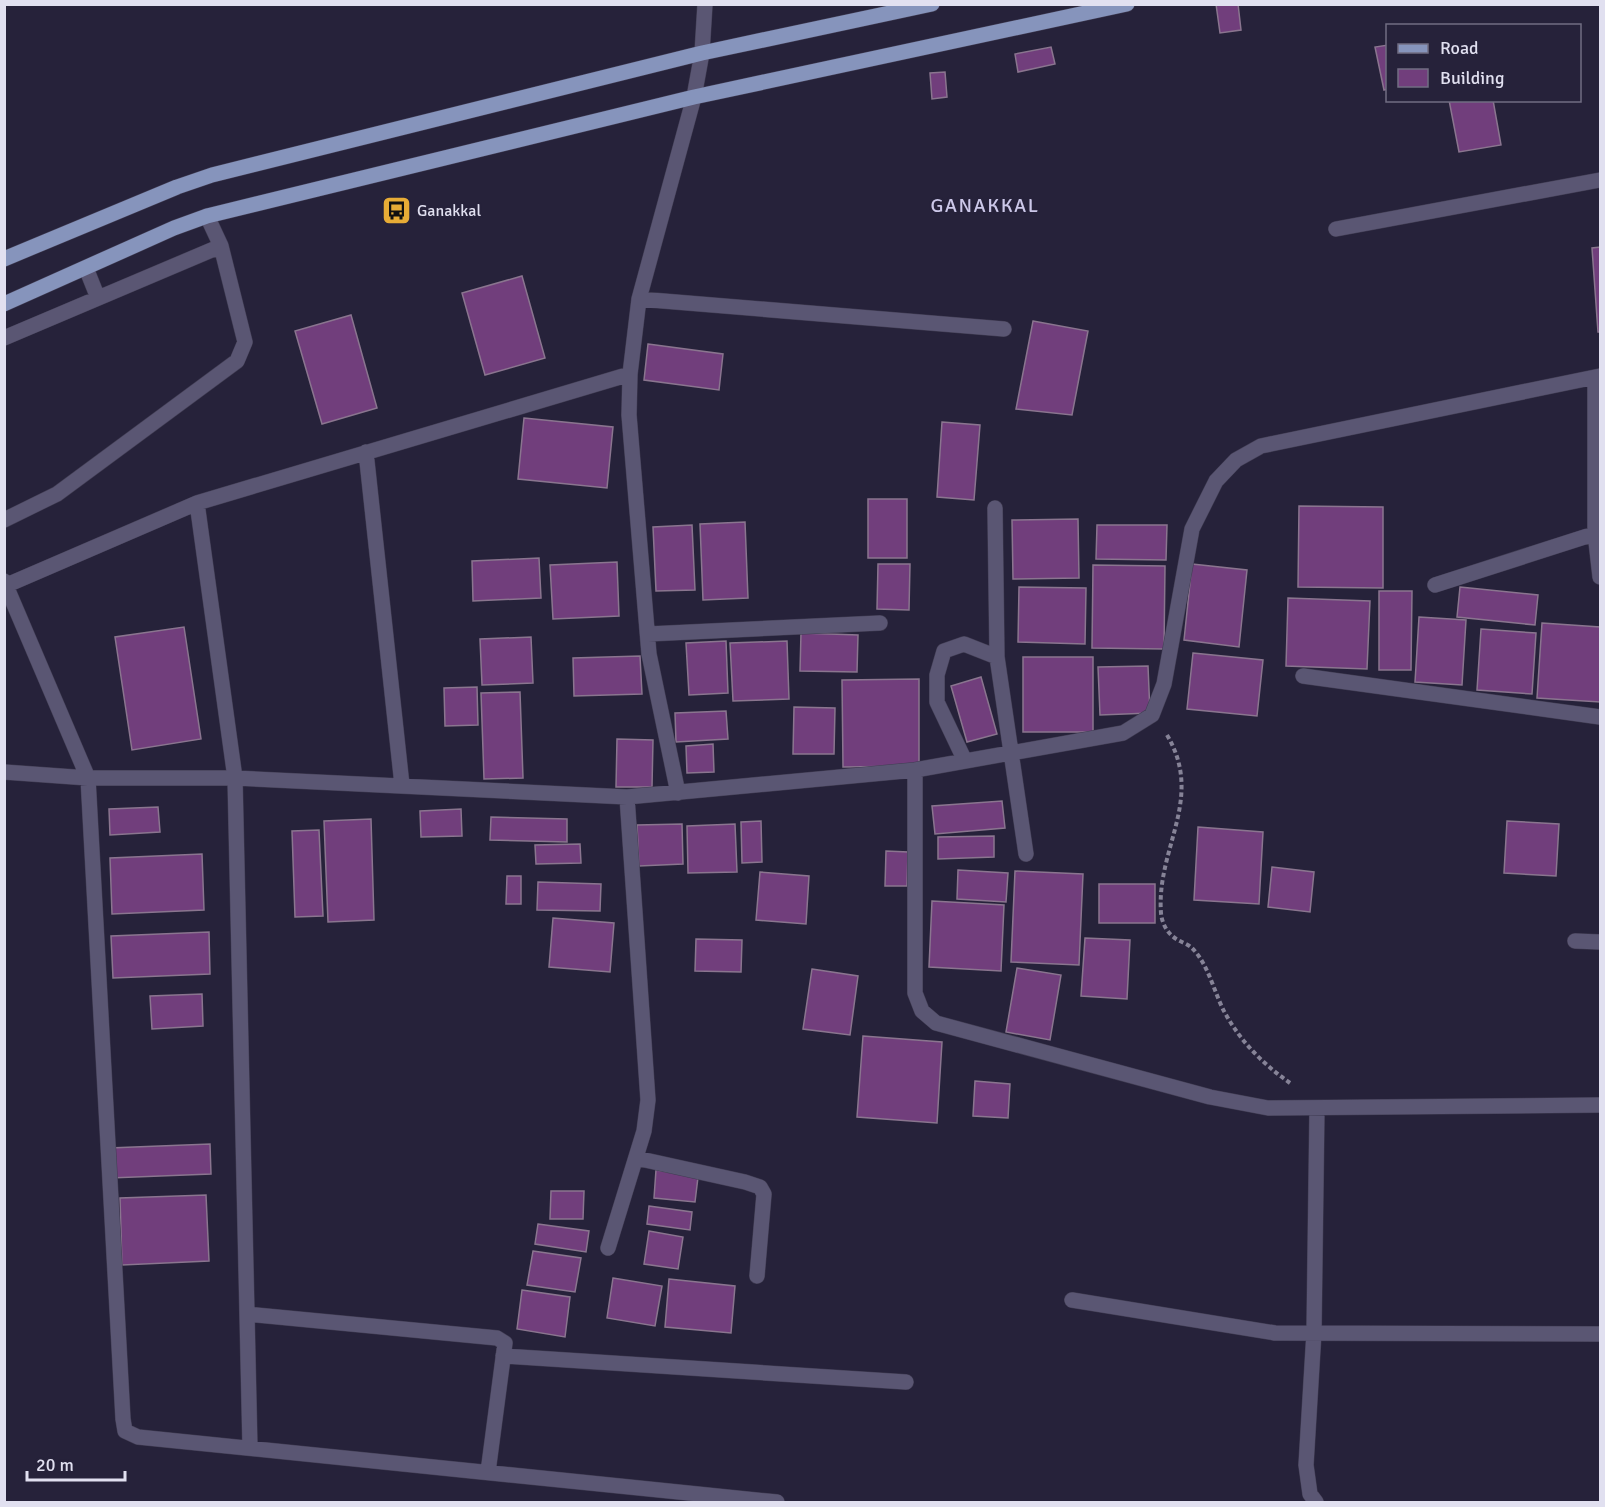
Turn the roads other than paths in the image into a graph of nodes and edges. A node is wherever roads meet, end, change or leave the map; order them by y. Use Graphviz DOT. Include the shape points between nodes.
graph roads {
  1 [pos="705,4"];
  2 [pos="932,4"];
  3 [pos="1127,4"];
  4 [pos="702,53"];
  5 [pos="694,97"];
  6 [pos="1600,180"];
  7 [pos="207,216"];
  8 [pos="1336,229"];
  9 [pos="221,246"];
  10 [pos="4,260"];
  11 [pos="86,268"];
  12 [pos="98,298"];
  13 [pos="639,299"];
  14 [pos="4,304"];
  15 [pos="1004,330"];
  16 [pos="4,338"];
  17 [pos="630,374"];
  18 [pos="1598,377"];
  19 [pos="366,452"];
  20 [pos="197,503"];
  21 [pos="995,508"];
  22 [pos="6,514"];
  23 [pos="1598,533"];
  24 [pos="1600,577"];
  25 [pos="6,583"];
  26 [pos="1435,585"];
  27 [pos="880,623"];
  28 [pos="648,634"];
  29 [pos="998,657"];
  30 [pos="1303,676"];
  31 [pos="1600,717"];
  32 [pos="1011,753"];
  33 [pos="965,761"];
  34 [pos="915,770"];
  35 [pos="4,772"];
  36 [pos="88,778"];
  37 [pos="235,778"];
  38 [pos="402,786"];
  39 [pos="678,794"];
  40 [pos="627,797"];
  41 [pos="1026,854"];
  42 [pos="1575,941"];
  43 [pos="1600,942"];
  44 [pos="1600,1105"];
  45 [pos="1317,1107"];
  46 [pos="636,1158"];
  47 [pos="608,1248"];
  48 [pos="757,1276"];
  49 [pos="1072,1300"];
  50 [pos="247,1314"];
  51 [pos="1314,1332"];
  52 [pos="1600,1334"];
  53 [pos="503,1356"];
  54 [pos="906,1382"];
  55 [pos="250,1448"];
  56 [pos="488,1472"];
  57 [pos="777,1503"];
  58 [pos="1316,1503"];
  1 -- 4 [label="street"];
  2 -- 4 [label="main road"];
  3 -- 5 [label="main road"];
  4 -- 5 [label="street"];
  4 -- 10 [label="main road" via="212,175"];
  5 -- 7 [label="main road"];
  5 -- 13 [label="street"];
  6 -- 8 [label="street"];
  7 -- 9 [label="street"];
  7 -- 11 [label="main road"];
  9 -- 12 [label="street"];
  9 -- 22 [label="street" via="245,342 237,362 57,494"];
  11 -- 12 [label="street"];
  11 -- 14 [label="main road"];
  12 -- 16 [label="street"];
  13 -- 15 [label="street"];
  13 -- 17 [label="street"];
  17 -- 19 [label="street"];
  17 -- 28 [label="street" via="630,426"];
  18 -- 23 [label="street"];
  18 -- 32 [label="street" via="1262,446 1236,460 1216,482 1192,529 1164,684 1152,715 1123,733"];
  19 -- 20 [label="street"];
  19 -- 38 [label="street"];
  20 -- 25 [label="street"];
  20 -- 37 [label="street"];
  21 -- 29 [label="street"];
  23 -- 24 [label="street"];
  23 -- 26 [label="street"];
  25 -- 36 [label="street"];
  27 -- 28 [label="street"];
  28 -- 39 [label="street"];
  29 -- 32 [label="street"];
  29 -- 33 [label="street" via="964,644 944,651 937,675 938,702"];
  30 -- 31 [label="street"];
  32 -- 33 [label="street"];
  32 -- 41 [label="street"];
  33 -- 34 [label="street"];
  34 -- 39 [label="street"];
  34 -- 45 [label="street" via="915,993 922,1011 936,1023 1210,1097 1268,1108"];
  35 -- 36 [label="street"];
  36 -- 37 [label="street"];
  36 -- 55 [label="street" via="123,1425 134,1437"];
  37 -- 38 [label="street"];
  37 -- 50 [label="street"];
  38 -- 40 [label="street"];
  39 -- 40 [label="street"];
  40 -- 46 [label="street" via="648,1100"];
  42 -- 43 [label="street"];
  44 -- 45 [label="street"];
  45 -- 51 [label="street"];
  46 -- 47 [label="street"];
  46 -- 48 [label="street" via="760,1187 764,1194"];
  49 -- 51 [label="street" via="1275,1333"];
  50 -- 53 [label="street" via="497,1338 505,1343"];
  50 -- 55 [label="street"];
  51 -- 52 [label="street"];
  51 -- 58 [label="street" via="1306,1465 1310,1494"];
  53 -- 54 [label="street"];
  53 -- 56 [label="street"];
  55 -- 56 [label="street"];
  56 -- 57 [label="street"];
}
